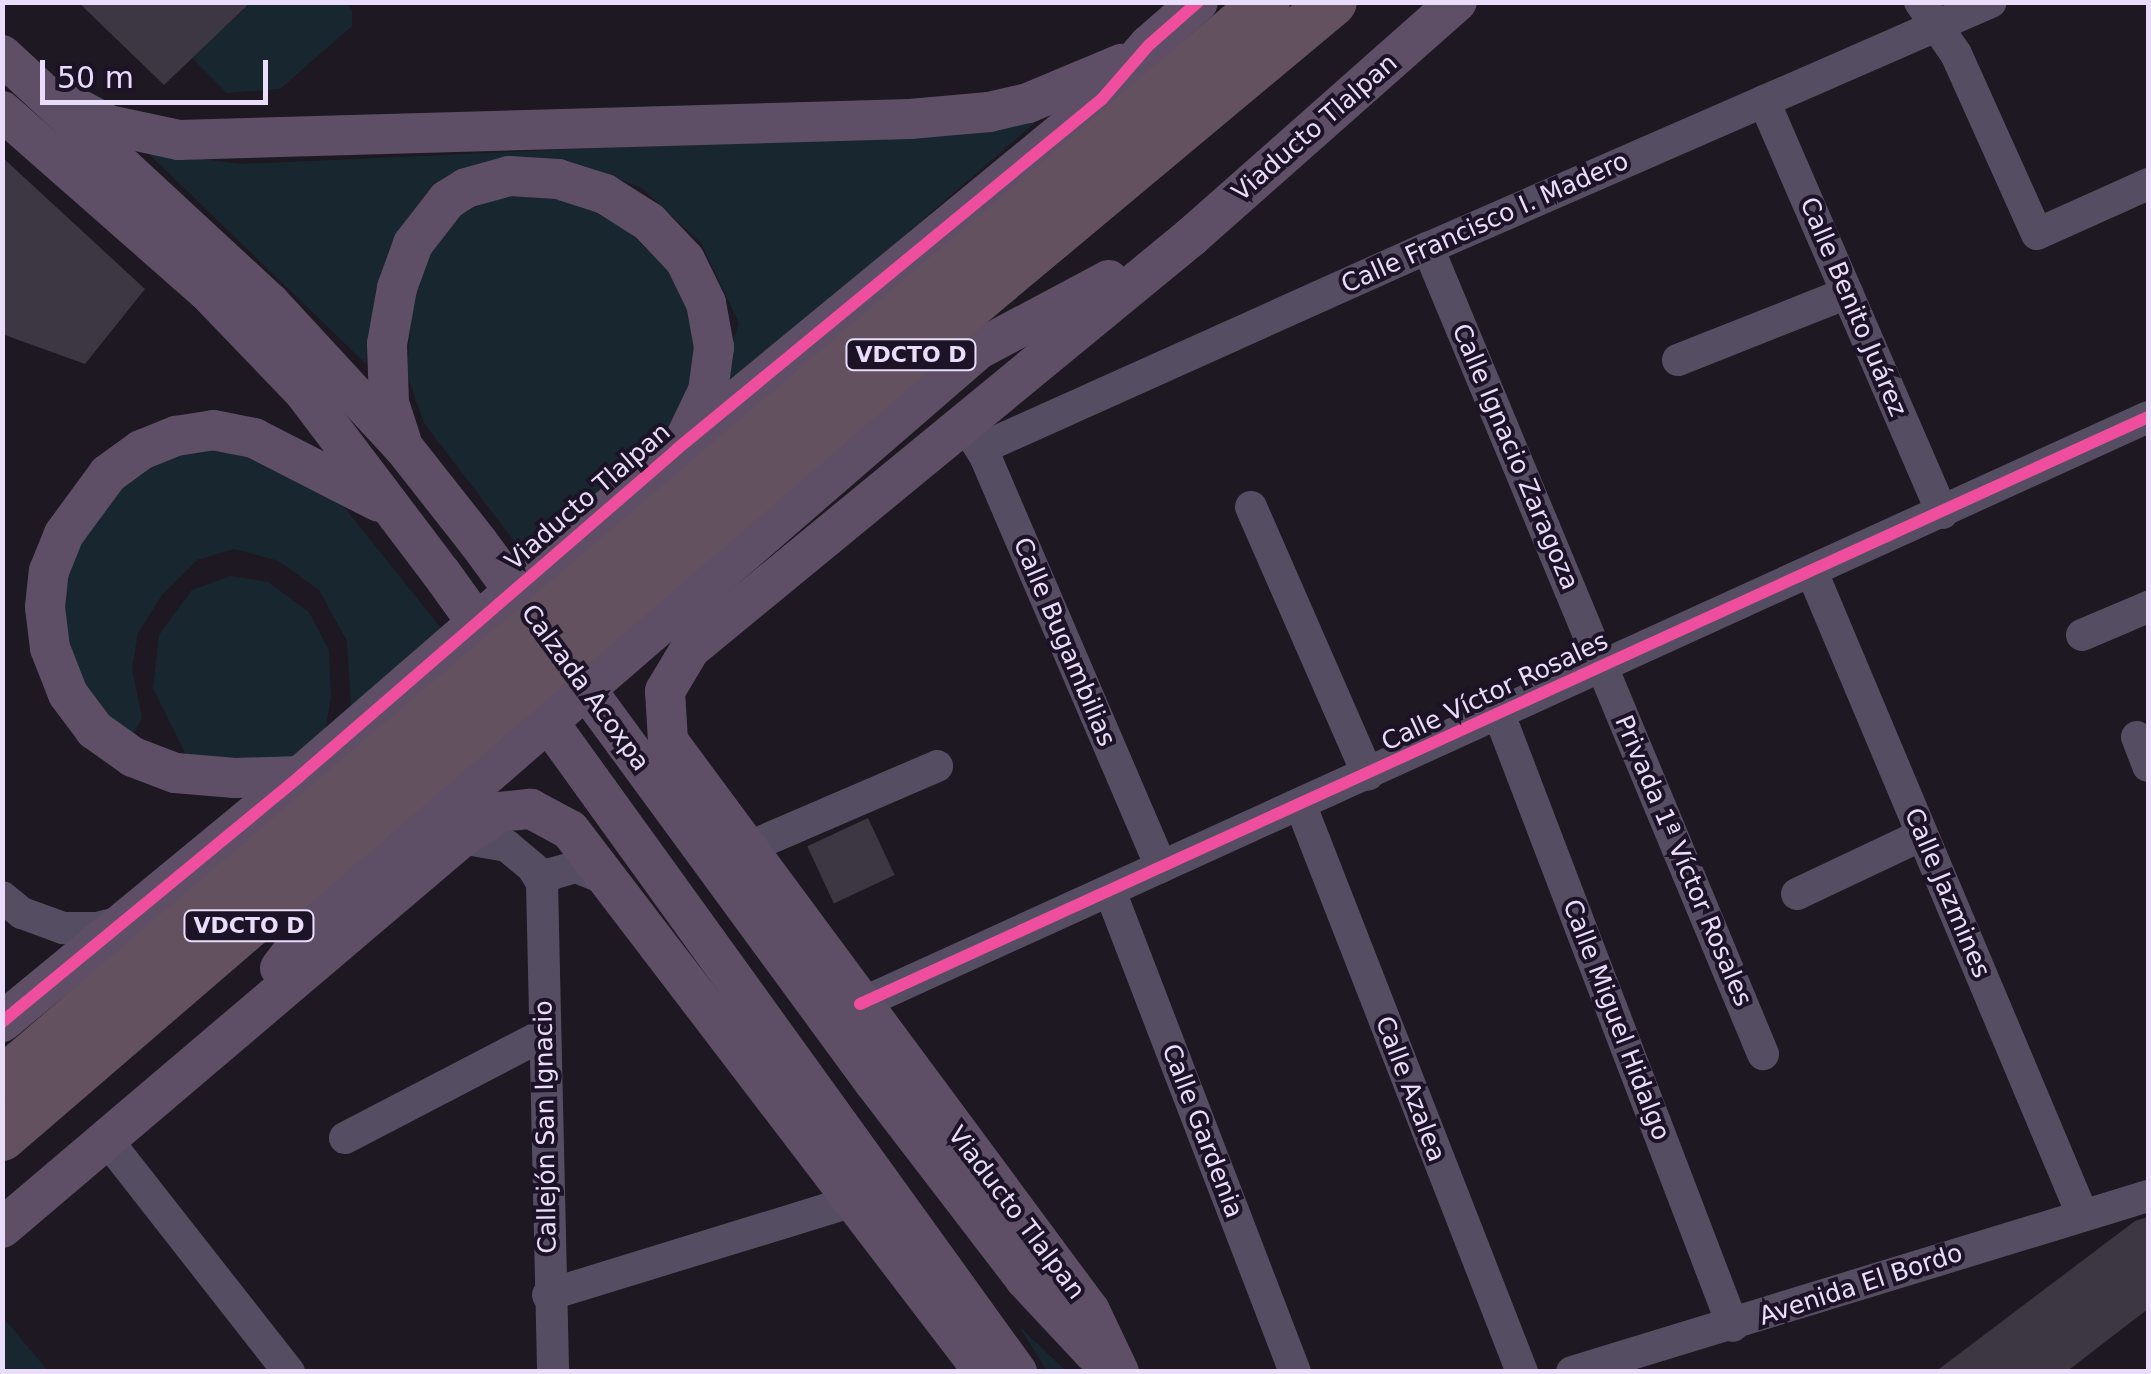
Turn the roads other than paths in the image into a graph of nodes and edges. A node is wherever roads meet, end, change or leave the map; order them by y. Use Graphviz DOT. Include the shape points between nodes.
graph roads {
  1 [pos="1198,2"];
  2 [pos="1266,2"];
  3 [pos="1333,2"];
  4 [pos="1457,2"];
  5 [pos="1991,2"];
  6 [pos="1929,14"];
  7 [pos="1149,45"];
  8 [pos="2,55"];
  9 [pos="38,88"];
  10 [pos="1764,100"];
  11 [pos="2,111"];
  12 [pos="2148,184"];
  13 [pos="1191,237"];
  14 [pos="1428,248"];
  15 [pos="1847,292"];
  16 [pos="1678,360"];
  17 [pos="2148,418"];
  18 [pos="972,435"];
  19 [pos="404,448"];
  20 [pos="677,450"];
  21 [pos="1251,507"];
  22 [pos="394,510"];
  23 [pos="1942,513"];
  24 [pos="1812,572"];
  25 [pos="2148,607"];
  26 [pos="2082,636"];
  27 [pos="1602,667"];
  28 [pos="1499,714"];
  29 [pos="937,766"];
  30 [pos="1368,775"];
  31 [pos="300,776"];
  32 [pos="1301,806"];
  33 [pos="1922,835"];
  34 [pos="461,838"];
  35 [pos="746,848"];
  36 [pos="1160,866"];
  37 [pos="609,880"];
  38 [pos="542,883"];
  39 [pos="1110,891"];
  40 [pos="1797,894"];
  41 [pos="2,897"];
  42 [pos="129,920"];
  43 [pos="860,1004"];
  44 [pos="255,1010"];
  45 [pos="2,1022"];
  46 [pos="545,1034"];
  47 [pos="1763,1054"];
  48 [pos="2,1081"];
  49 [pos="2,1137"];
  50 [pos="345,1138"];
  51 [pos="107,1140"];
  52 [pos="2148,1196"];
  53 [pos="854,1201"];
  54 [pos="2082,1214"];
  55 [pos="2,1228"];
  56 [pos="548,1296"];
  57 [pos="1733,1326"];
  58 [pos="289,1372"];
  59 [pos="552,1372"];
  60 [pos="984,1372"];
  61 [pos="1018,1372"];
  62 [pos="1110,1372"];
  63 [pos="1120,1372"];
  64 [pos="1294,1372"];
  65 [pos="1522,1372"];
  66 [pos="1572,1372"];
  1 -- 7 [label="main road, Viaducto Tlalpan"];
  2 -- 48 [label="highway, VDCTO D"];
  3 -- 49 [label="highway, VDCTO D" via="911,354"];
  4 -- 13 [label="main road, Viaducto Tlalpan"];
  5 -- 6 [label="street, Calle Francisco I. Madero"];
  6 -- 10 [label="street, Calle Francisco I. Madero"];
  6 -- 12 [label="street" via="1956,54 2037,234"];
  7 -- 9 [label="main road" via="1091,79 1028,104 930,118 179,140 109,124"];
  7 -- 20 [label="main road, Viaducto Tlalpan" via="1102,98"];
  8 -- 9 [label="main road, Calzada Acoxpa"];
  9 -- 19 [label="main road, Calzada Acoxpa" via="270,303"];
  10 -- 14 [label="street, Calle Francisco I. Madero"];
  10 -- 15 [label="street, Calle Benito Juárez"];
  11 -- 22 [label="main road, Calzada Acoxpa" via="206,290 304,392"];
  13 -- 18 [label="main road, Viaducto Tlalpan"];
  13 -- 44 [label="main road" via="979,349 312,926"];
  14 -- 18 [label="street, Calle Francisco I. Madero"];
  14 -- 27 [label="street, Calle Ignacio Zaragoza"];
  15 -- 16 [label="street"];
  15 -- 23 [label="street, Calle Benito Juárez"];
  17 -- 23 [label="street, Calle Víctor Rosales"];
  18 -- 35 [label="main road, Viaducto Tlalpan" via="690,649 671,676 663,708 668,741"];
  18 -- 36 [label="street, Calle Bugambilias"];
  19 -- 20 [label="main road" via="389,402 386,344 413,244 447,200 509,176 582,185 628,206 668,240 698,282 712,325 712,370 700,412"];
  19 -- 62 [label="main road, Calzada Acoxpa" via="1026,1279"];
  20 -- 31 [label="main road, Viaducto Tlalpan"];
  21 -- 30 [label="street"];
  22 -- 31 [label="main road" via="254,438 213,430 176,436 140,450 108,474 73,520 49,571 50,648 68,694 95,730 134,757 175,773"];
  22 -- 61 [label="main road, Calzada Acoxpa"];
  23 -- 24 [label="street, Calle Víctor Rosales"];
  24 -- 27 [label="street, Calle Víctor Rosales"];
  24 -- 33 [label="street, Calle Jazmines"];
  25 -- 26 [label="street"];
  27 -- 28 [label="street, Calle Víctor Rosales"];
  27 -- 47 [label="street, Privada 1ª Víctor Rosales"];
  28 -- 30 [label="street, Calle Víctor Rosales"];
  28 -- 57 [label="street, Calle Miguel Hidalgo"];
  29 -- 35 [label="street"];
  30 -- 32 [label="street, Calle Víctor Rosales"];
  31 -- 42 [label="main road, Viaducto Tlalpan"];
  32 -- 36 [label="street, Calle Víctor Rosales"];
  32 -- 65 [label="street, Calle Azalea"];
  33 -- 40 [label="street"];
  33 -- 54 [label="street, Calle Jazmines"];
  34 -- 37 [label="main road" via="500,812 532,809 570,830"];
  34 -- 38 [label="street" via="507,846"];
  34 -- 44 [label="main road"];
  35 -- 43 [label="main road, Viaducto Tlalpan"];
  36 -- 39 [label="street, Calle Víctor Rosales"];
  37 -- 38 [label="street" via="576,868"];
  37 -- 53 [label="main road"];
  38 -- 46 [label="street, Callejón San Ignacio"];
  39 -- 43 [label="street, Calle Víctor Rosales"];
  39 -- 64 [label="street, Calle Gardenia"];
  41 -- 42 [label="street" via="22,913 63,928"];
  42 -- 45 [label="main road, Viaducto Tlalpan"];
  43 -- 63 [label="main road, Viaducto Tlalpan" via="1090,1311"];
  44 -- 51 [label="main road"];
  46 -- 50 [label="street"];
  46 -- 56 [label="street, Callejón San Ignacio"];
  51 -- 55 [label="main road"];
  51 -- 58 [label="street"];
  52 -- 54 [label="street, Avenida El Bordo"];
  53 -- 56 [label="street"];
  53 -- 60 [label="main road"];
  54 -- 57 [label="street, Avenida El Bordo"];
  56 -- 59 [label="street, Callejón San Ignacio"];
  57 -- 66 [label="street, Avenida El Bordo"];
}
